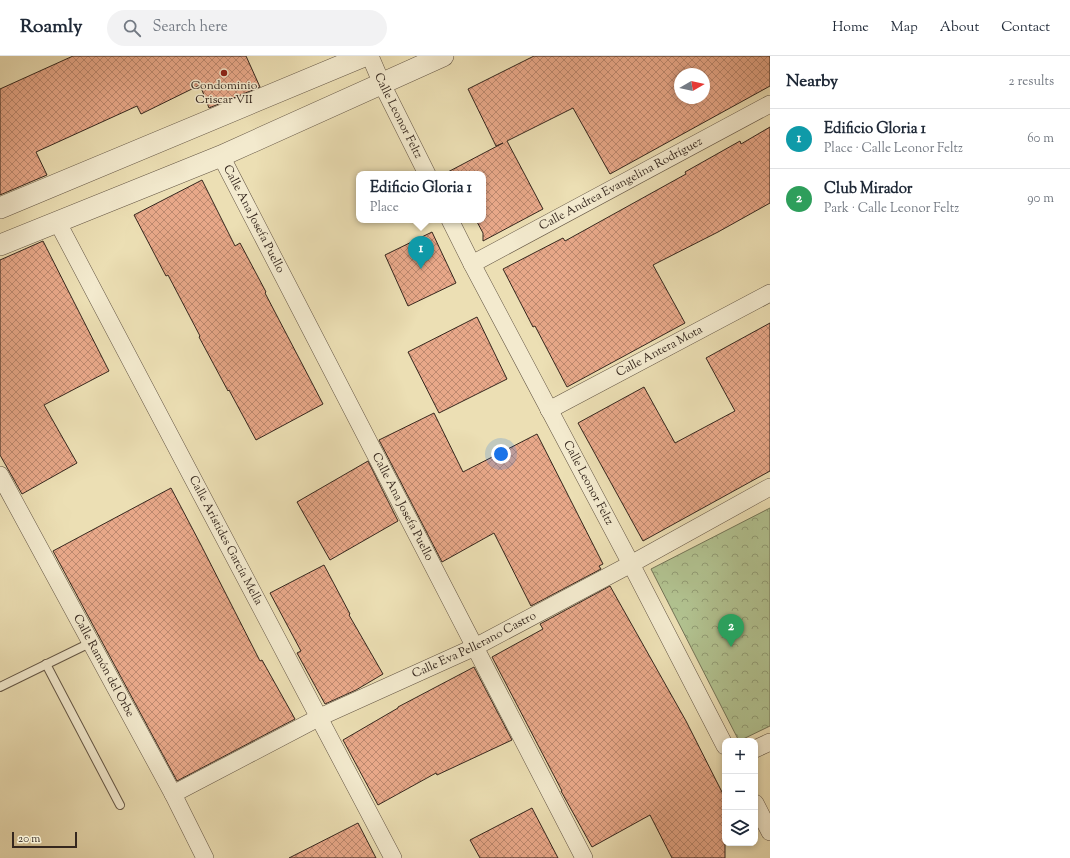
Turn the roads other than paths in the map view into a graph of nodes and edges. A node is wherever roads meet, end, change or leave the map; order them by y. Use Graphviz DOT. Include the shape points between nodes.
graph roads {
  1 [pos="364,56"];
  2 [pos="370,56"];
  3 [pos="443,56"];
  4 [pos="382,84"];
  5 [pos="770,104"];
  6 [pos="221,156"];
  7 [pos="426,171"];
  8 [pos="0,208"];
  9 [pos="58,222"];
  10 [pos="452,223"];
  11 [pos="0,245"];
  12 [pos="472,264"];
  13 [pos="770,293"];
  14 [pos="549,410"];
  15 [pos="0,475"];
  16 [pos="770,487"];
  17 [pos="631,564"];
  18 [pos="90,643"];
  19 [pos="475,647"];
  20 [pos="46,664"];
  21 [pos="0,687"];
  22 [pos="320,717"];
  23 [pos="722,740"];
  24 [pos="770,742"];
  25 [pos="758,748"];
  26 [pos="173,794"];
  27 [pos="120,805"];
  28 [pos="758,809"];
  29 [pos="770,832"];
  30 [pos="205,858"];
  31 [pos="393,858"];
  32 [pos="584,858"];
  1 -- 8 [label="street"];
  2 -- 4 [label="street, Calle Leonor Feltz"];
  3 -- 4 [label="street"];
  4 -- 6 [label="street"];
  4 -- 7 [label="street, Calle Leonor Feltz"];
  5 -- 12 [label="street, Calle Andrea Evangelina Rodríguez"];
  6 -- 9 [label="street"];
  6 -- 19 [label="street, Calle Ana Josefa Puello"];
  9 -- 11 [label="street"];
  9 -- 22 [label="street, Calle Arístides García Mella"];
  10 -- 12 [label="street, Calle Leonor Feltz"];
  12 -- 14 [label="street, Calle Leonor Feltz"];
  13 -- 14 [label="street, Calle Antera Mota"];
  14 -- 17 [label="street, Calle Leonor Feltz"];
  15 -- 18 [label="street, Calle Ramón del Orbe"];
  16 -- 17 [label="street, Calle Eva Pellerano Castro"];
  17 -- 19 [label="street, Calle Eva Pellerano Castro"];
  17 -- 23 [label="street, Calle Leonor Feltz"];
  18 -- 20 [label="lane"];
  18 -- 26 [label="street, Calle Ramón del Orbe"];
  19 -- 22 [label="street, Calle Eva Pellerano Castro"];
  19 -- 32 [label="street, Calle Ana Josefa Puello"];
  20 -- 21 [label="lane"];
  20 -- 27 [label="lane"];
  22 -- 26 [label="street, Calle Eva Pellerano Castro"];
  22 -- 31 [label="street, Calle Arístides García Mella"];
  24 -- 25 [label="street"];
  26 -- 30 [label="street, Calle Ramón del Orbe"];
  28 -- 29 [label="street"];
}
